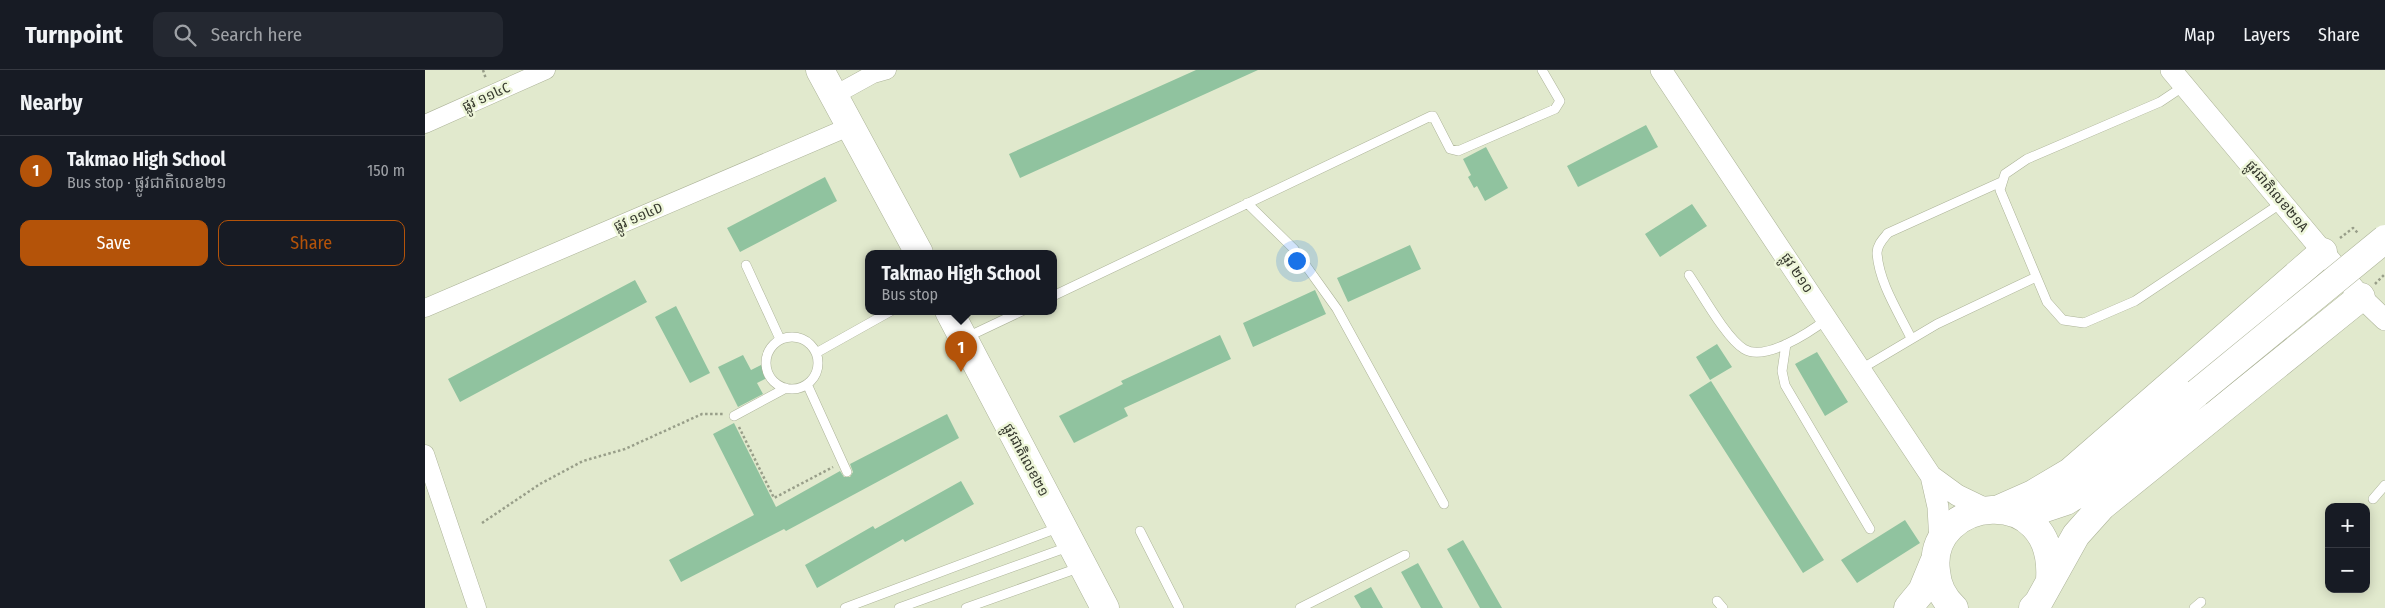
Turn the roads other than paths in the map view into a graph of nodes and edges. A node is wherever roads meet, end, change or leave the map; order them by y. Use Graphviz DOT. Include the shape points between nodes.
graph roads {
  1 [pos="546,70"];
  2 [pos="820,70"];
  3 [pos="887,70"];
  4 [pos="1542,70"];
  5 [pos="1661,70"];
  6 [pos="2171,70"];
  7 [pos="2184,86"];
  8 [pos="833,96"];
  9 [pos="425,124"];
  10 [pos="851,126"];
  11 [pos="2001,182"];
  12 [pos="2283,202"];
  13 [pos="1247,203"];
  14 [pos="2373,238"];
  15 [pos="917,250"];
  16 [pos="2323,252"];
  17 [pos="746,265"];
  18 [pos="1689,275"];
  19 [pos="2036,276"];
  20 [pos="1057,294"];
  21 [pos="2361,297"];
  22 [pos="425,308"];
  23 [pos="884,315"];
  24 [pos="951,315"];
  25 [pos="1014,315"];
  26 [pos="1827,318"];
  27 [pos="2385,320"];
  28 [pos="1911,338"];
  29 [pos="963,339"];
  30 [pos="780,340"];
  31 [pos="1786,344"];
  32 [pos="816,353"];
  33 [pos="1861,369"];
  34 [pos="807,384"];
  35 [pos="786,388"];
  36 [pos="734,416"];
  37 [pos="425,454"];
  38 [pos="847,472"];
  39 [pos="1931,476"];
  40 [pos="2385,484"];
  41 [pos="2087,488"];
  42 [pos="2373,499"];
  43 [pos="1444,504"];
  44 [pos="2001,511"];
  45 [pos="1870,528"];
  46 [pos="1140,531"];
  47 [pos="1072,546"];
  48 [pos="1937,553"];
  49 [pos="1405,555"];
  50 [pos="2045,590"];
  51 [pos="477,608"];
  52 [pos="845,608"];
  53 [pos="899,608"];
  54 [pos="966,608"];
  55 [pos="1105,608"];
  56 [pos="1179,608"];
  57 [pos="1300,608"];
  58 [pos="1908,608"];
  59 [pos="1954,608"];
  1 -- 9 [label="street, ផ្លូវ ១១៤C"];
  2 -- 8 [label="main road"];
  3 -- 8 [label="street"];
  4 -- 13 [label="lane" via="1560,101 1555,109 1458,151 1450,149 1431,116"];
  5 -- 26 [label="street, ផ្លូវ ២១០"];
  6 -- 7 [label="street, ផ្លូវជាតិលេខ២១A"];
  7 -- 11 [label="lane" via="2160,102 2027,159 2005,174"];
  7 -- 12 [label="street, ផ្លូវជាតិលេខ២១A"];
  8 -- 10 [label="main road"];
  10 -- 15 [label="main road"];
  10 -- 22 [label="street, ផ្លូវ ១១៤D"];
  11 -- 19 [label="lane" via="2000,190"];
  11 -- 28 [label="lane" via="1888,233 1881,241 1877,252 1883,278"];
  12 -- 16 [label="street, ផ្លូវជាតិលេខ២១A"];
  12 -- 19 [label="lane" via="2135,301 2084,323 2063,320 2047,302"];
  13 -- 20 [label="lane"];
  13 -- 43 [label="lane" via="1295,249 1337,309"];
  14 -- 41 [label="main road, bridge"];
  16 -- 21 [label="street, ផ្លូវជាតិលេខ២១A"];
  16 -- 44 [label="main road" via="2070,472"];
  17 -- 30 [label="lane"];
  18 -- 31 [label="lane" via="1731,337 1744,350 1761,352"];
  19 -- 28 [label="lane"];
  21 -- 27 [label="street, ផ្លូវជាតិលេខ២១A"];
  21 -- 50 [label="main road" via="2102,506 2076,536"];
  23 -- 32 [label="lane"];
  24 -- 29 [label="main road, ផ្លូវជាតិលេខ២១"];
  25 -- 29 [label="lane"];
  26 -- 31 [label="lane"];
  26 -- 33 [label="street, ផ្លូវ ២១០"];
  28 -- 33 [label="lane"];
  29 -- 47 [label="main road, ផ្លូវជាតិលេខ២១"];
  30 -- 32 [label="lane" via="801,338"];
  30 -- 35 [label="lane" via="767,355 766,366 776,384"];
  31 -- 45 [label="lane" via="1782,371 1785,386"];
  32 -- 34 [label="lane" via="818,364"];
  33 -- 39 [label="street, ផ្លូវ ២១០"];
  34 -- 35 [label="lane"];
  34 -- 38 [label="lane"];
  35 -- 36 [label="lane"];
  37 -- 51 [label="street"];
  39 -- 44 [label="street, ផ្លូវ ២១០" via="1957,495"];
  39 -- 48 [label="street, ផ្លូវ ២១០" via="1938,507"];
  40 -- 42 [label="lane"];
  41 -- 44 [label="main road" via="2042,509"];
  41 -- 50 [label="main road" via="2073,511"];
  44 -- 48 [label="main road" via="1967,515 1951,527"];
  44 -- 50 [label="main road" via="2031,523 2041,534 2048,548"];
  46 -- 56 [label="lane"];
  47 -- 52 [label="lane"];
  47 -- 53 [label="lane"];
  47 -- 54 [label="lane"];
  47 -- 55 [label="main road, ផ្លូវជាតិលេខ២១"];
  48 -- 58 [label="main road" via="1921,591"];
  48 -- 59 [label="main road" via="1937,582"];
  49 -- 57 [label="lane"];
}
